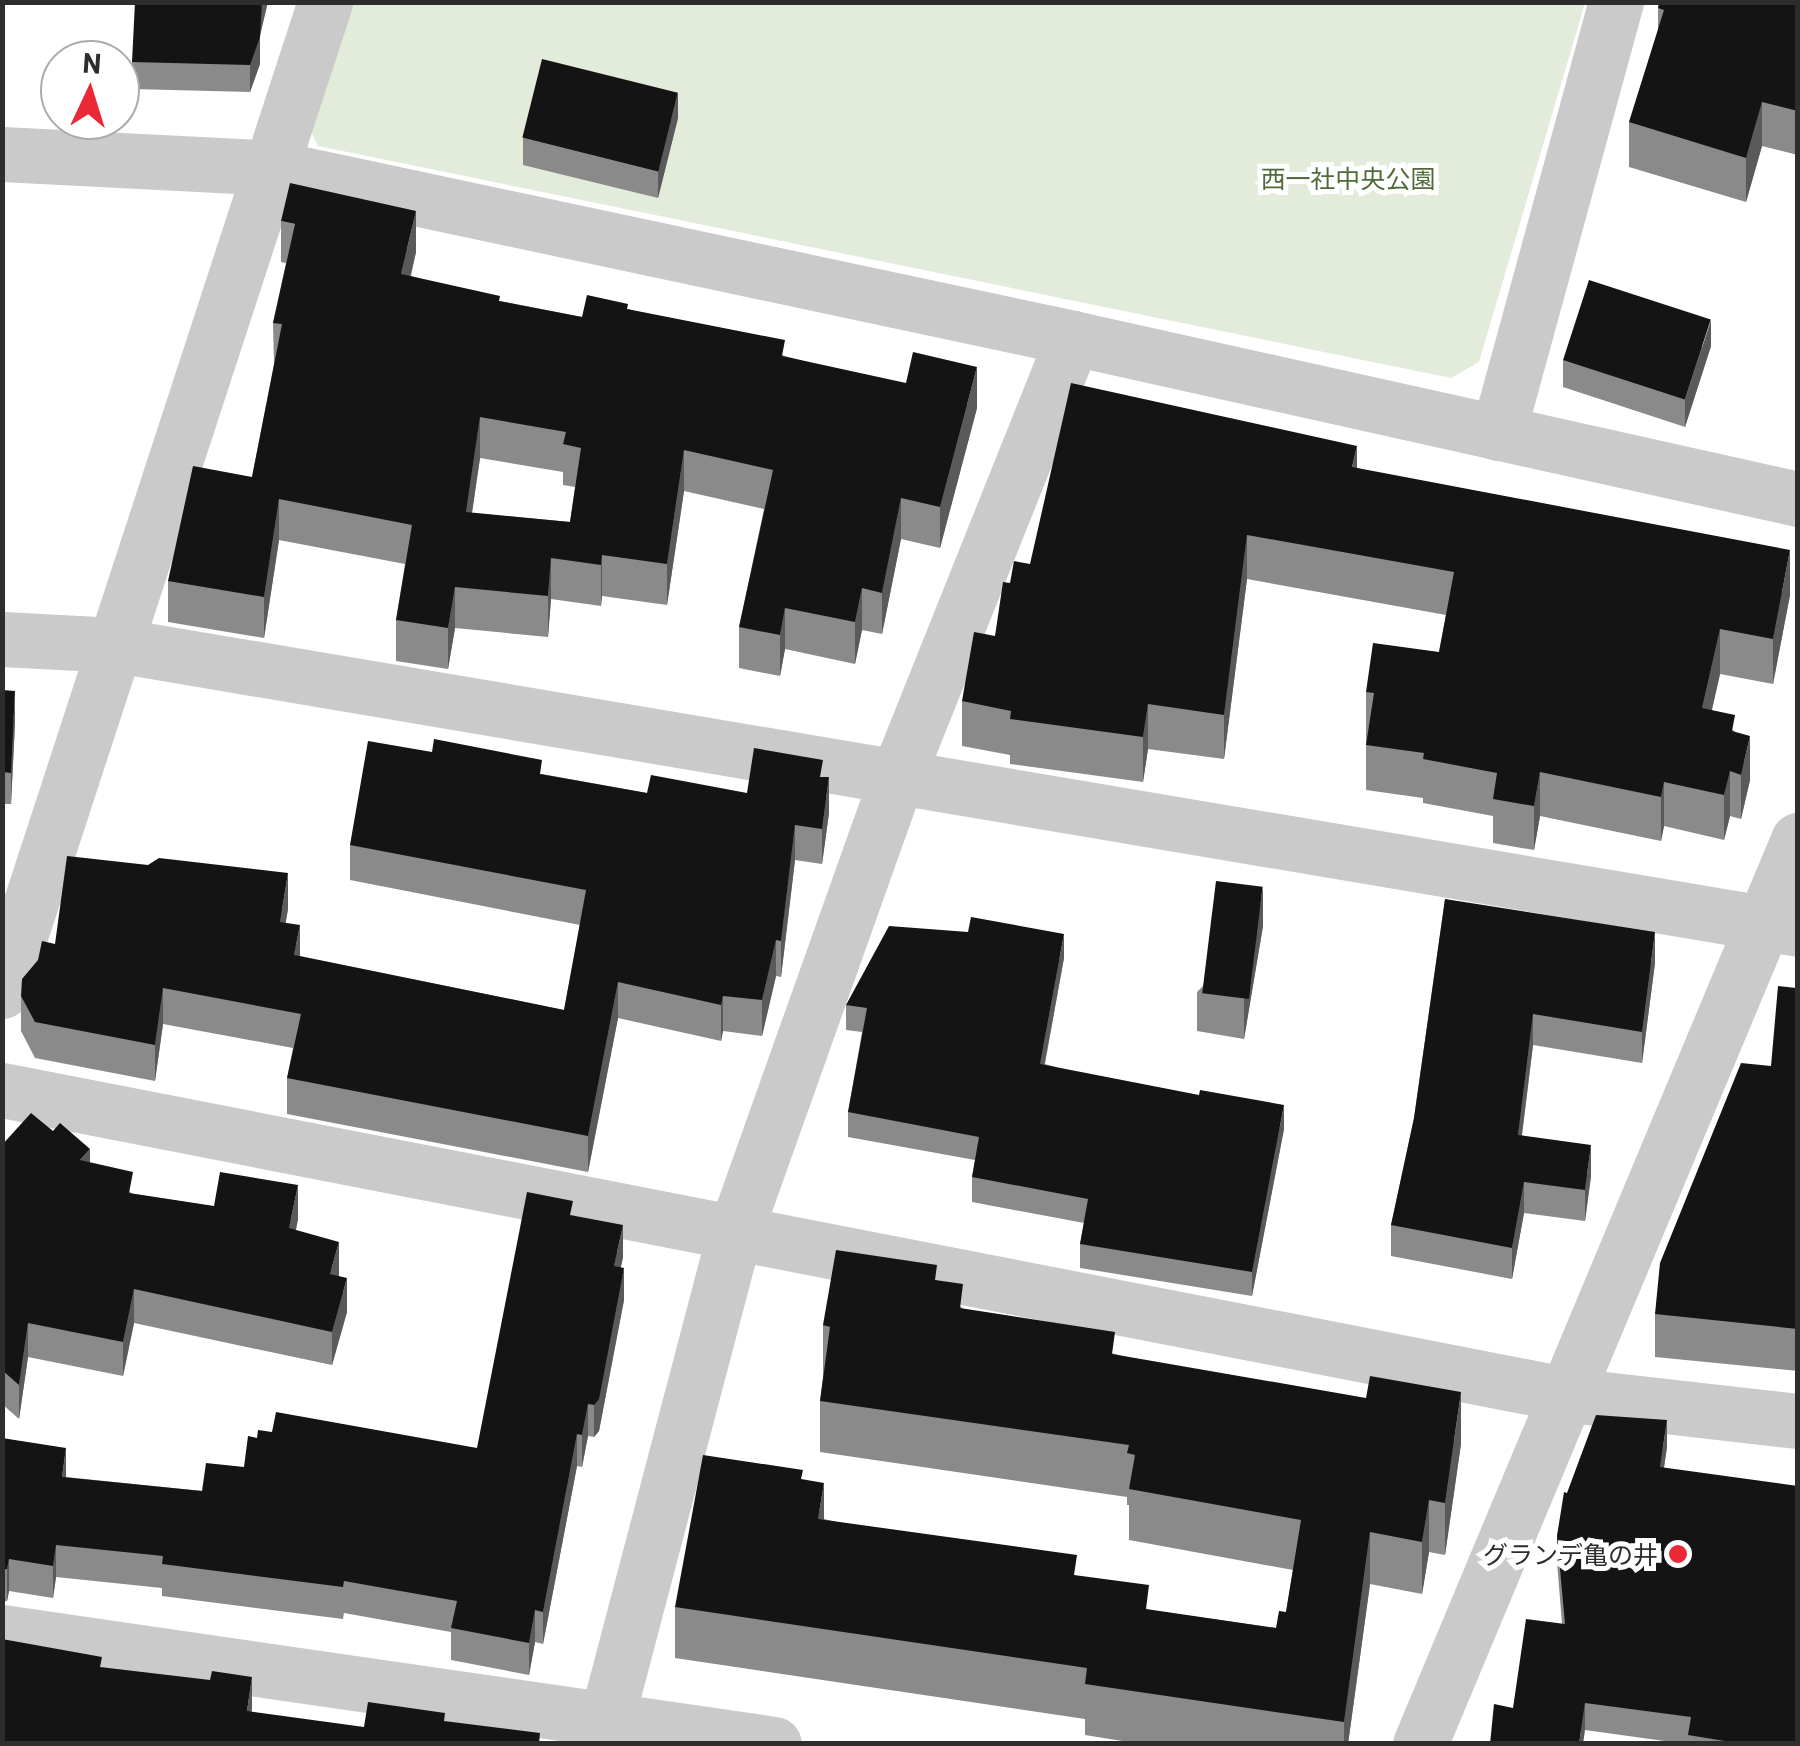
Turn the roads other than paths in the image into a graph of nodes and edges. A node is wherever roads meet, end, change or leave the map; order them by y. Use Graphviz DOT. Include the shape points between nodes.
graph roads {
  1 [pos="325,2"];
  2 [pos="1616,2"];
  3 [pos="2,154"];
  4 [pos="274,168"];
  5 [pos="1073,338"];
  6 [pos="1498,433"];
  7 [pos="1798,499"];
  8 [pos="2,639"];
  9 [pos="116,644"];
  10 [pos="896,780"];
  11 [pos="1798,840"];
  12 [pos="1781,926"];
  13 [pos="2,991"];
  14 [pos="2,1090"];
  15 [pos="734,1236"];
  16 [pos="1569,1396"];
  17 [pos="1798,1420"];
  18 [pos="2,1632"];
  19 [pos="603,1731"];
  20 [pos="774,1744"];
  21 [pos="1420,1744"];
  1 -- 4 [label="street"];
  2 -- 6 [label="street"];
  3 -- 4 [label="street"];
  4 -- 5 [label="street"];
  4 -- 9 [label="street"];
  5 -- 6 [label="street"];
  5 -- 10 [label="street"];
  6 -- 7 [label="street"];
  8 -- 9 [label="street"];
  9 -- 10 [label="street"];
  9 -- 13 [label="street"];
  10 -- 12 [label="street"];
  10 -- 15 [label="street"];
  11 -- 12 [label="street"];
  12 -- 16 [label="street"];
  14 -- 15 [label="street"];
  15 -- 16 [label="street"];
  15 -- 19 [label="street"];
  16 -- 17 [label="street"];
  16 -- 21 [label="street"];
  18 -- 19 [label="street"];
  19 -- 20 [label="street"];
}
